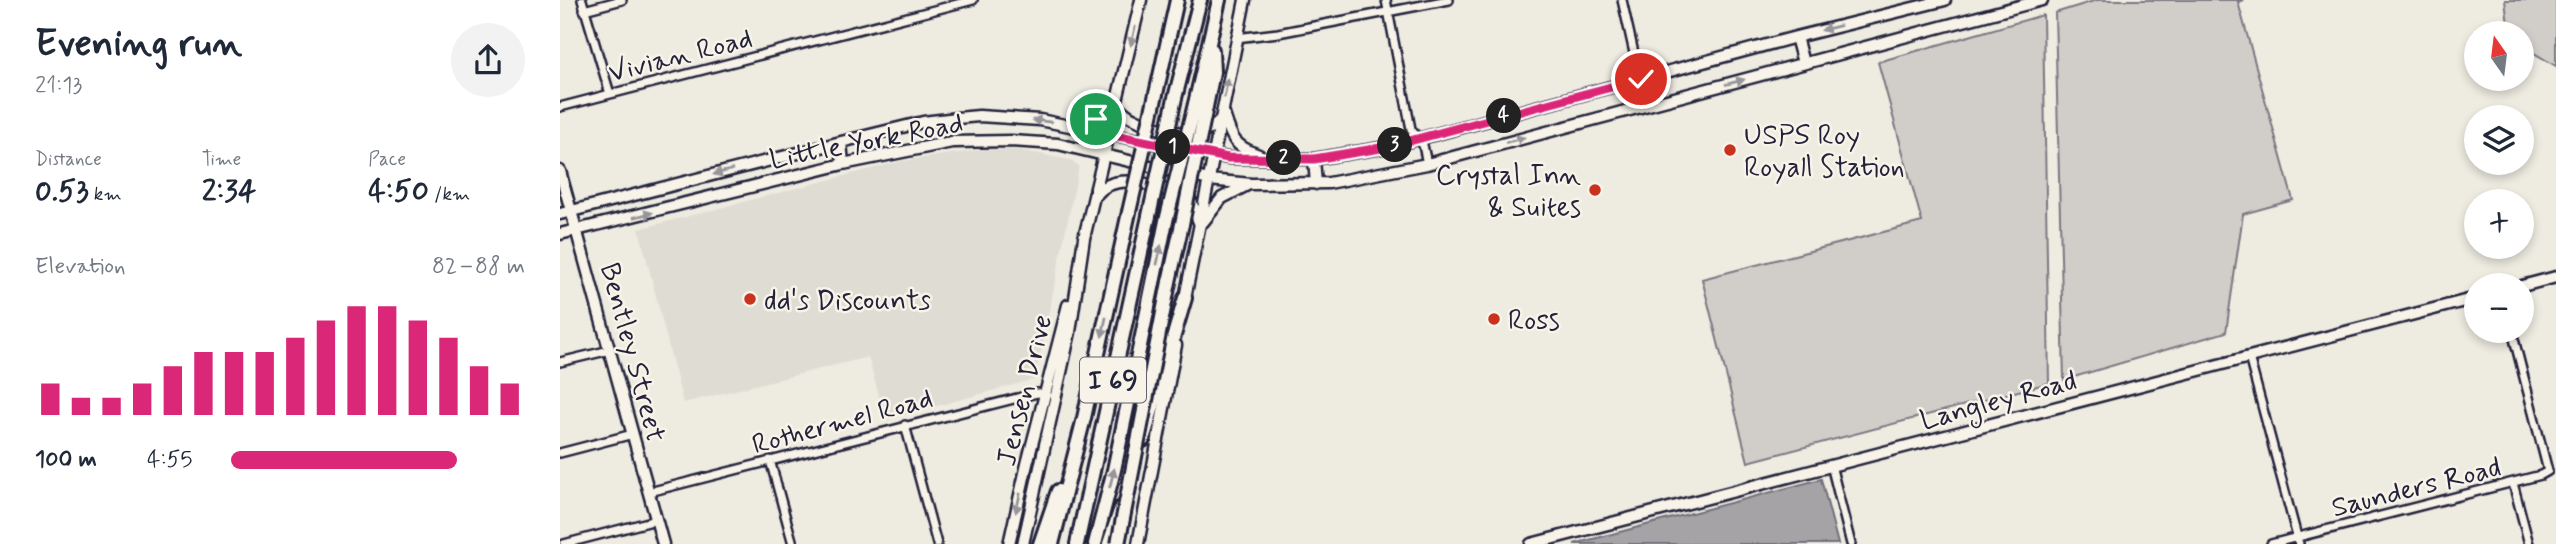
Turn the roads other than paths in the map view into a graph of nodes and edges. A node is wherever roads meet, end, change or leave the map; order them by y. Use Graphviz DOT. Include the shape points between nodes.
graph roads {
  1 [pos="582,0"];
  2 [pos="622,0"];
  3 [pos="973,0"];
  4 [pos="1141,0"];
  5 [pos="1177,0"];
  6 [pos="1200,0"];
  7 [pos="1219,0"];
  8 [pos="1245,0"];
  9 [pos="1386,0"];
  10 [pos="1449,0"];
  11 [pos="1622,0"];
  12 [pos="1945,0"];
  13 [pos="2042,0"];
  14 [pos="584,10"];
  15 [pos="1388,11"];
  16 [pos="1796,37"];
  17 [pos="1236,38"];
  18 [pos="1802,63"];
  19 [pos="1641,79"];
  20 [pos="610,94"];
  21 [pos="1200,105"];
  22 [pos="1115,106"];
  23 [pos="1646,106"];
  24 [pos="560,107"];
  25 [pos="1222,110"];
  26 [pos="1220,121"];
  27 [pos="1070,126"];
  28 [pos="1109,134"];
  29 [pos="1418,139"];
  30 [pos="841,142"];
  31 [pos="1214,155"];
  32 [pos="1104,156"];
  33 [pos="1270,158"];
  34 [pos="1314,159"];
  35 [pos="843,163"];
  36 [pos="1427,164"];
  37 [pos="560,172"];
  38 [pos="1209,180"];
  39 [pos="1251,184"];
  40 [pos="1316,184"];
  41 [pos="1094,197"];
  42 [pos="572,212"];
  43 [pos="560,214"];
  44 [pos="1200,226"];
  45 [pos="577,231"];
  46 [pos="560,234"];
  47 [pos="1082,247"];
  48 [pos="2556,277"];
  49 [pos="2534,283"];
  50 [pos="1185,298"];
  51 [pos="2464,301"];
  52 [pos="2515,343"];
  53 [pos="610,350"];
  54 [pos="2249,357"];
  55 [pos="560,362"];
  56 [pos="1047,394"];
  57 [pos="1084,418"];
  58 [pos="905,425"];
  59 [pos="633,434"];
  60 [pos="560,453"];
  61 [pos="770,460"];
  62 [pos="1831,465"];
  63 [pos="2513,483"];
  64 [pos="649,492"];
  65 [pos="656,520"];
  66 [pos="2298,541"];
  67 [pos="564,544"];
  68 [pos="663,544"];
  69 [pos="793,544"];
  70 [pos="937,544"];
  71 [pos="1009,544"];
  72 [pos="1023,544"];
  73 [pos="1040,544"];
  74 [pos="1052,544"];
  75 [pos="1077,544"];
  76 [pos="1095,544"];
  77 [pos="1109,544"];
  78 [pos="1118,544"];
  79 [pos="1138,544"];
  80 [pos="1531,544"];
  81 [pos="1851,544"];
  82 [pos="2271,544"];
  83 [pos="2529,544"];
  1 -- 14 [label="street"];
  2 -- 14 [label="street"];
  3 -- 20 [label="street, Vivian Road"];
  4 -- 22 [label="main road, one-way"];
  5 -- 57 [label="highway, I 69, one-way, bridge"];
  6 -- 75 [label="highway, I 69, bridge"];
  7 -- 21 [label="highway, I 69"];
  8 -- 17 [label="main road"];
  9 -- 15 [label="street"];
  10 -- 15 [label="street"];
  11 -- 19 [label="street"];
  12 -- 16 [label="main road, Little York Road, one-way"];
  13 -- 18 [label="main road, Little York Road"];
  14 -- 20 [label="street"];
  15 -- 17 [label="street"];
  15 -- 29 [label="street" via="1411,129"];
  16 -- 18 [label="main road"];
  16 -- 19 [label="main road, Little York Road"];
  25 -- 17 [label="main road, one-way"];
  23 -- 18 [label="main road, Little York Road, one-way"];
  19 -- 23 [label="street"];
  19 -- 29 [label="main road, Little York Road"];
  20 -- 24 [label="street, Vivian Road"];
  76 -- 21 [label="highway, I 69, one-way, bridge" via="1166,220"];
  21 -- 78 [label="highway, bridge" via="1182,224"];
  22 -- 26 [label="main road" via="1140,122 1175,131 1206,131"];
  22 -- 27 [label="main road" via="1096,119"];
  22 -- 28 [label="main road"];
  36 -- 23 [label="main road, Little York Road, one-way"];
  25 -- 26 [label="main road"];
  25 -- 33 [label="main road" via="1243,150"];
  26 -- 31 [label="main road"];
  27 -- 28 [label="main road, Little York Road"];
  27 -- 30 [label="main road, Little York Road, one-way" via="979,116 923,122"];
  28 -- 31 [label="main road, Little York Road"];
  28 -- 32 [label="main road"];
  29 -- 34 [label="main road, Little York Road"];
  29 -- 36 [label="street"];
  30 -- 35 [label="main road"];
  30 -- 42 [label="main road, Little York Road, one-way"];
  31 -- 33 [label="main road, Little York Road"];
  31 -- 38 [label="main road"];
  32 -- 35 [label="main road, Little York Road" via="1039,142 979,141"];
  32 -- 38 [label="main road, Little York Road"];
  32 -- 41 [label="main road"];
  33 -- 34 [label="main road, Little York Road"];
  34 -- 40 [label="main road"];
  45 -- 35 [label="main road, Little York Road, one-way"];
  36 -- 40 [label="main road, Little York Road"];
  37 -- 42 [label="main road, Bentley Street"];
  38 -- 39 [label="main road, Little York Road"];
  38 -- 44 [label="main road"];
  39 -- 40 [label="main road, Little York Road"];
  39 -- 44 [label="main road" via="1222,198"];
  41 -- 44 [label="main road" via="1101,187 1121,181 1165,190 1191,201"];
  41 -- 47 [label="main road"];
  42 -- 43 [label="main road, Little York Road"];
  42 -- 45 [label="main road, Bentley Street"];
  44 -- 50 [label="main road"];
  45 -- 46 [label="main road, Little York Road"];
  45 -- 53 [label="main road, Bentley Street"];
  47 -- 56 [label="main road, Jensen Drive"];
  47 -- 72 [label="main road" via="1070,332"];
  48 -- 49 [label="main road"];
  50 -- 77 [label="highway"];
  50 -- 79 [label="main road"];
  51 -- 54 [label="main road, Langley Road"];
  52 -- 63 [label="street, Saunders Road" via="2548,471"];
  53 -- 55 [label="street"];
  53 -- 59 [label="main road, Bentley Street"];
  54 -- 62 [label="main road, Langley Road"];
  54 -- 66 [label="street"];
  56 -- 58 [label="street, Rothermel Road"];
  56 -- 71 [label="main road, Jensen Drive, one-way"];
  57 -- 73 [label="highway"];
  57 -- 74 [label="highway, I 69"];
  58 -- 61 [label="street, Rothermel Road"];
  58 -- 70 [label="street"];
  59 -- 60 [label="street"];
  59 -- 64 [label="main road, Bentley Street"];
  61 -- 64 [label="street, Rothermel Road"];
  61 -- 69 [label="street"];
  62 -- 80 [label="main road, Langley Road"];
  62 -- 81 [label="street"];
  63 -- 66 [label="street, Saunders Road"];
  63 -- 83 [label="street"];
  64 -- 65 [label="main road, Bentley Street"];
  65 -- 67 [label="street"];
  65 -- 68 [label="main road, Bentley Street"];
  66 -- 82 [label="street, Saunders Road"];
}
